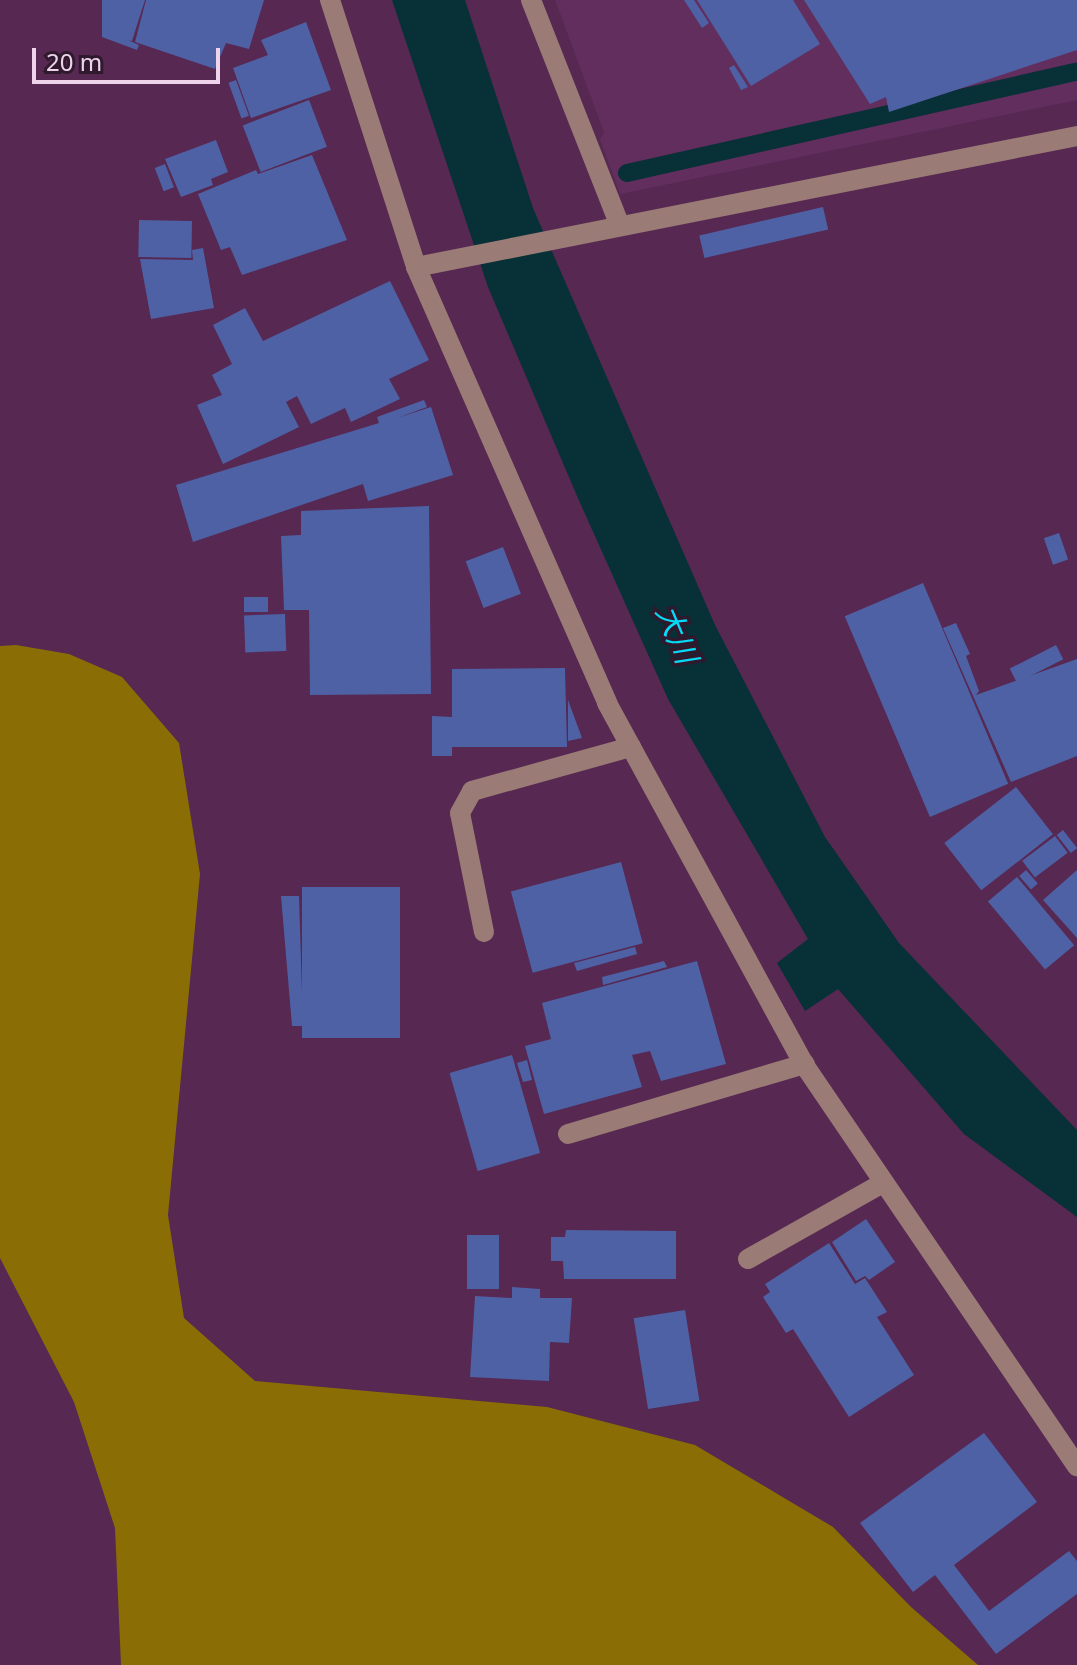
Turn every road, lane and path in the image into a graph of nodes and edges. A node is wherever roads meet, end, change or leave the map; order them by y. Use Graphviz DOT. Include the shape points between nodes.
graph roads {
  1 [pos="330,0"];
  2 [pos="531,0"];
  3 [pos="1077,136"];
  4 [pos="620,226"];
  5 [pos="416,267"];
  6 [pos="631,747"];
  7 [pos="484,932"];
  8 [pos="805,1064"];
  9 [pos="568,1134"];
  10 [pos="883,1183"];
  11 [pos="748,1259"];
  12 [pos="1077,1466"];
  1 -- 5 [label="street"];
  2 -- 4 [label="street"];
  3 -- 4 [label="street"];
  4 -- 5 [label="street"];
  5 -- 6 [label="street"];
  6 -- 7 [label="street" via="472,791 460,813"];
  6 -- 8 [label="street"];
  8 -- 9 [label="street"];
  8 -- 10 [label="street"];
  10 -- 11 [label="street"];
  10 -- 12 [label="street"];
}
